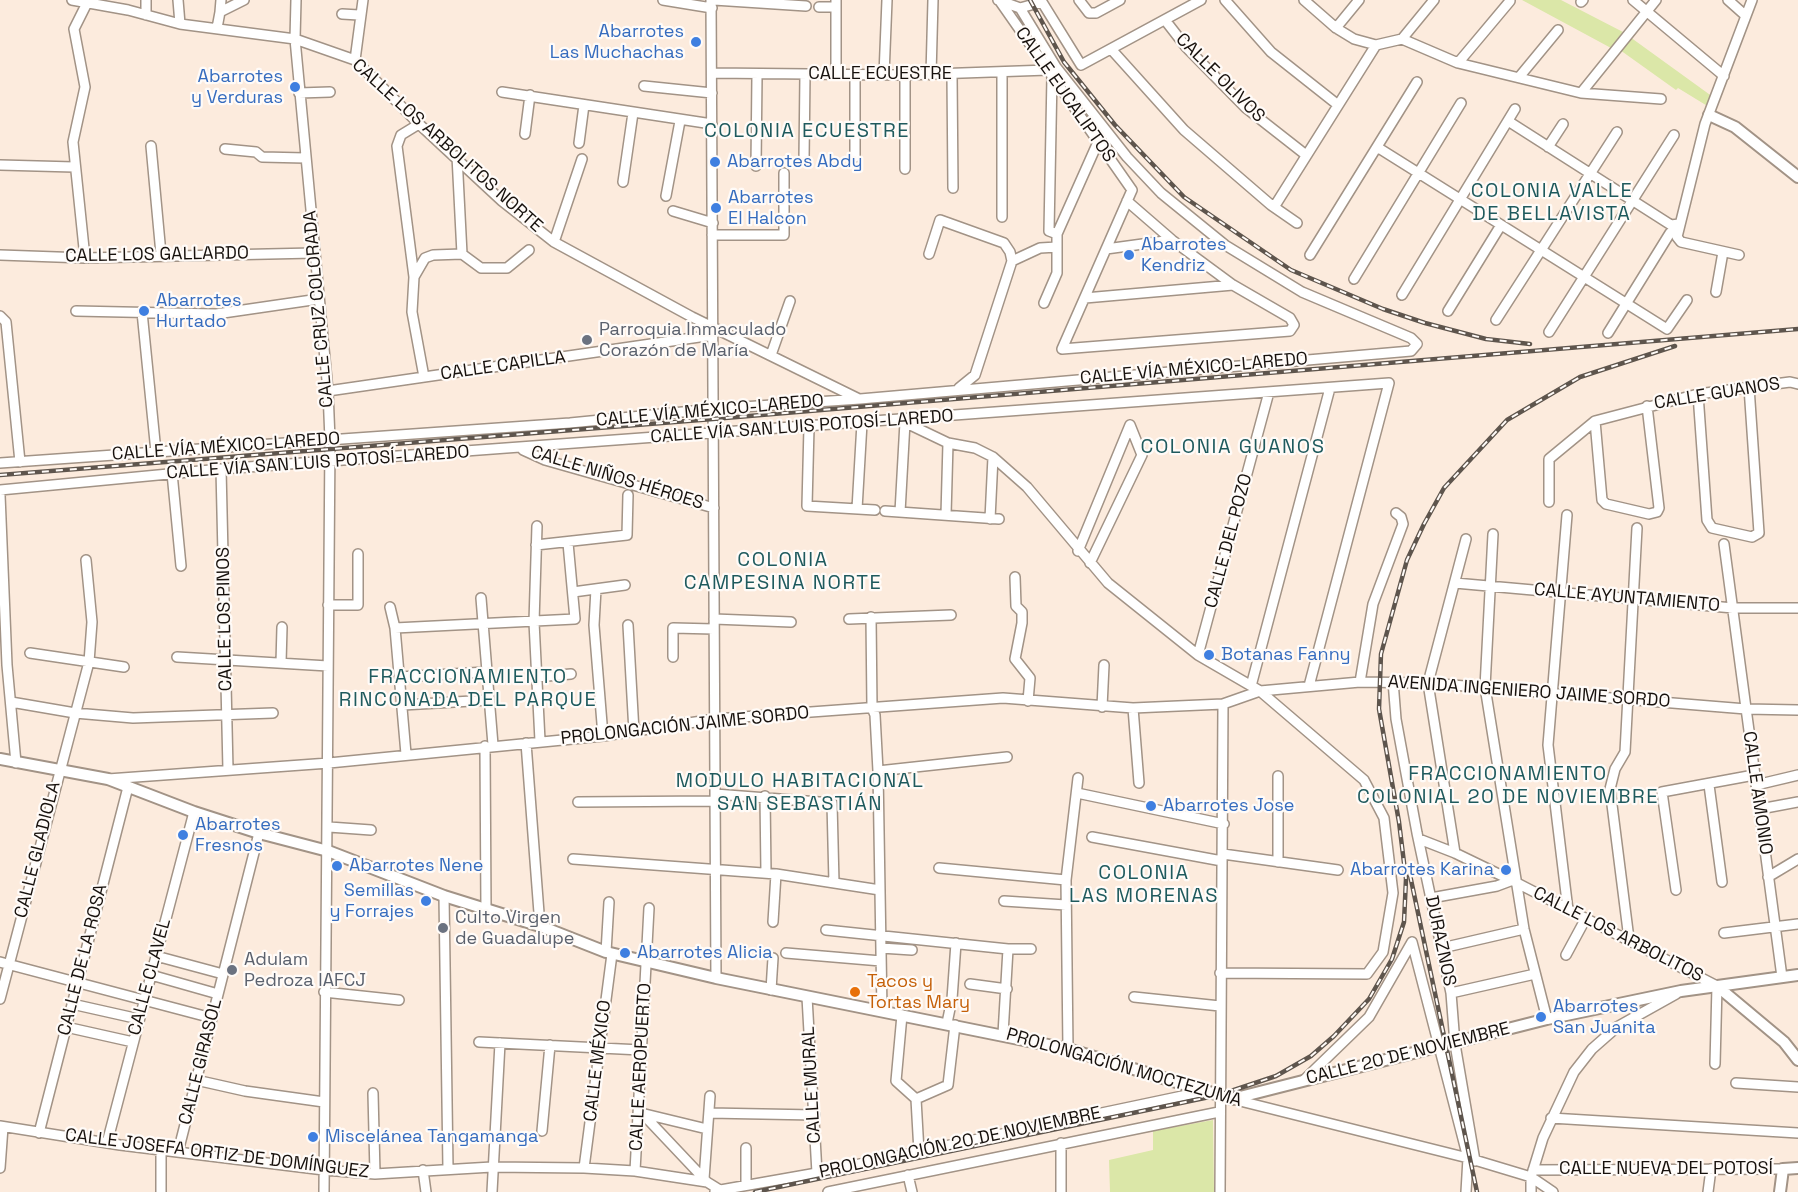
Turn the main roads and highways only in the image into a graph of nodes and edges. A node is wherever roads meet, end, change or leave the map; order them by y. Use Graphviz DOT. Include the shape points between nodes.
graph roads {
  1 [pos="1798,168"];
  2 [pos="1798,177"];
  3 [pos="0,759"];
  4 [pos="1798,975"];
  5 [pos="1718,986"];
  6 [pos="1798,1060"];
  7 [pos="1232,1099"];
  8 [pos="1798,1168"];
  9 [pos="1780,1192"];
  1 -- 2 [label="main road" via="1739,121 1711,112"];
  3 -- 7 [label="main road, PROLONGACIÓN MOCTEZUMA" via="108,779 258,833 328,851 609,953 771,990 1068,1049"];
  4 -- 5 [label="main road, CALLE 20 DE NOVIEMBRE"];
  5 -- 6 [label="main road, CALLE LOS ARBOLITOS" via="1784,1042"];
  5 -- 7 [label="main road, CALLE 20 DE NOVIEMBRE" via="1547,1020"];
  8 -- 9 [label="main road, CALLE NUEVA DEL POTOSÍ" via="1783,1168"];
}
